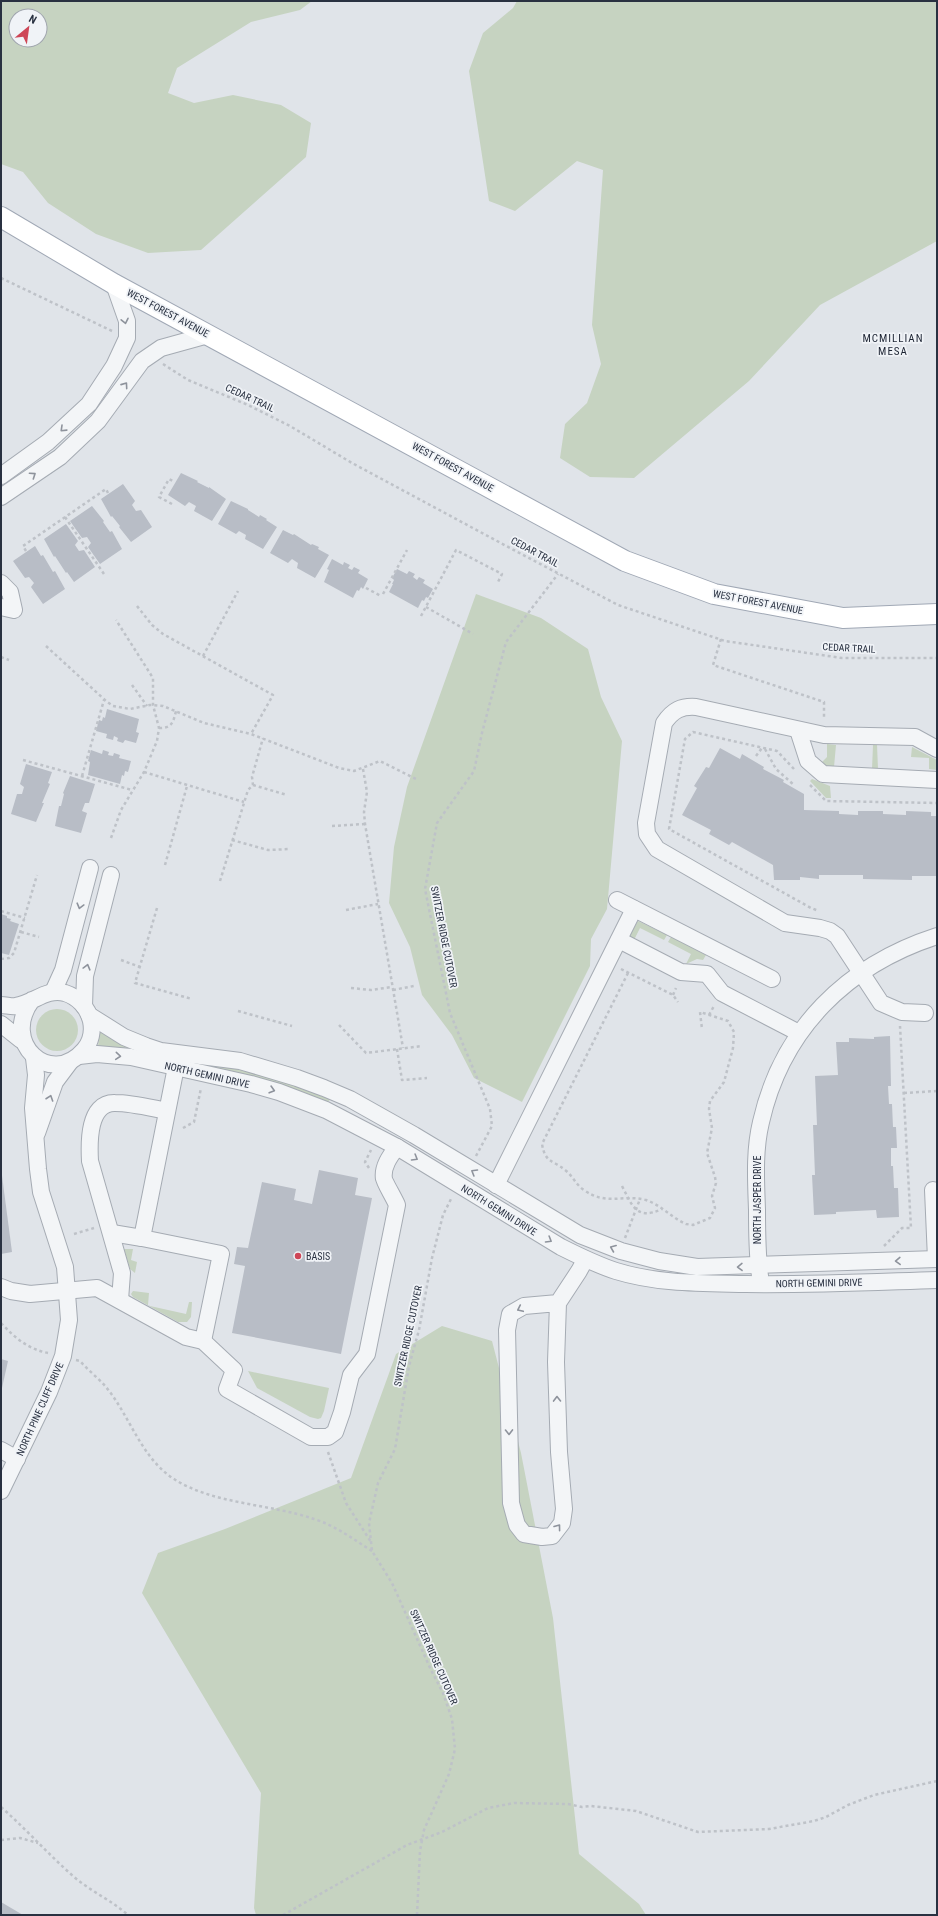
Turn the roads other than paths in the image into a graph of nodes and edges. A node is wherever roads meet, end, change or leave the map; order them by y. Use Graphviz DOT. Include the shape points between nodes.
graph roads {
  1 [pos="1,217"];
  2 [pos="114,284"];
  3 [pos="208,335"];
  4 [pos="1,476"];
  5 [pos="1,497"];
  6 [pos="1,583"];
  7 [pos="1,607"];
  8 [pos="937,614"];
  9 [pos="798,730"];
  10 [pos="937,749"];
  11 [pos="937,780"];
  12 [pos="90,868"];
  13 [pos="111,875"];
  14 [pos="617,900"];
  15 [pos="634,909"];
  16 [pos="937,936"];
  17 [pos="619,940"];
  18 [pos="718,952"];
  19 [pos="860,973"];
  20 [pos="707,974"];
  21 [pos="772,980"];
  22 [pos="54,992"];
  23 [pos="32,1000"];
  24 [pos="1,1005"];
  25 [pos="86,1011"];
  26 [pos="925,1013"];
  27 [pos="1,1024"];
  28 [pos="799,1033"];
  29 [pos="21,1040"];
  30 [pos="34,1058"];
  31 [pos="75,1059"];
  32 [pos="176,1067"];
  33 [pos="167,1111"];
  34 [pos="36,1135"];
  35 [pos="397,1147"];
  36 [pos="496,1185"];
  37 [pos="933,1190"];
  38 [pos="110,1229"];
  39 [pos="142,1238"];
  40 [pos="936,1259"];
  41 [pos="585,1260"];
  42 [pos="759,1266"];
  43 [pos="937,1280"];
  44 [pos="761,1284"];
  45 [pos="1,1287"];
  46 [pos="68,1289"];
  47 [pos="120,1300"];
  48 [pos="558,1303"];
  49 [pos="204,1341"];
  50 [pos="1,1450"];
  51 [pos="17,1460"];
  52 [pos="1,1491"];
  1 -- 2 [label="main road, WEST FOREST AVENUE"];
  2 -- 3 [label="main road, WEST FOREST AVENUE"];
  2 -- 4 [label="street, one-way" via="127,321 127,338 114,366 89,404 48,442"];
  5 -- 3 [label="street, one-way" via="60,457 98,422 142,361 161,348"];
  3 -- 8 [label="main road, WEST FOREST AVENUE" via="625,561 714,594 843,618"];
  6 -- 7 [label="street" via="10,592 14,610"];
  9 -- 10 [label="street" via="824,735 915,737"];
  9 -- 11 [label="street" via="808,761 807,771 832,776"];
  9 -- 19 [label="street" via="696,707 684,706 677,709 664,722 646,823 647,834 657,849 785,923 830,931 837,936"];
  12 -- 22 [label="street, one-way" via="63,970"];
  25 -- 13 [label="street, one-way" via="85,976"];
  14 -- 15 [label="street"];
  15 -- 17 [label="street"];
  15 -- 18 [label="street"];
  16 -- 19 [label="street, NORTH JASPER DRIVE" via="914,943"];
  17 -- 20 [label="street" via="681,972"];
  17 -- 36 [label="street"];
  18 -- 20 [label="street"];
  18 -- 21 [label="street"];
  19 -- 26 [label="street" via="872,992 886,1006 902,1012"];
  19 -- 28 [label="street, NORTH JASPER DRIVE" via="846,982 822,1005"];
  20 -- 28 [label="street" via="722,993"];
  22 -- 23 [label="street" via="42,994"];
  22 -- 25 [label="street, NORTH GEMINI DRIVE" via="65,993 75,998"];
  23 -- 24 [label="street" via="16,1006"];
  23 -- 29 [label="street" via="20,1018"];
  25 -- 31 [label="street" via="92,1026 91,1037 86,1048"];
  36 -- 25 [label="street, NORTH GEMINI DRIVE, one-way" via="377,1114 324,1088 240,1061 161,1051 124,1037"];
  27 -- 29 [label="street"];
  28 -- 42 [label="street, NORTH JASPER DRIVE" via="770,1089 761,1124 756,1161"];
  29 -- 30 [label="street"];
  30 -- 31 [label="street, NORTH GEMINI DRIVE" via="52,1064"];
  30 -- 34 [label="street, NORTH PINE CLIFF DRIVE" via="36,1075 33,1108"];
  31 -- 32 [label="street, NORTH GEMINI DRIVE, one-way" via="97,1054 131,1057"];
  34 -- 31 [label="street, NORTH PINE CLIFF DRIVE, one-way" via="55,1082"];
  32 -- 33 [label="street"];
  32 -- 35 [label="street, NORTH GEMINI DRIVE, one-way" via="279,1092 326,1110"];
  33 -- 38 [label="street" via="114,1102 102,1106 92,1122 90,1162"];
  33 -- 39 [label="street"];
  34 -- 46 [label="street, NORTH PINE CLIFF DRIVE" via="41,1192 65,1267"];
  35 -- 41 [label="street, NORTH GEMINI DRIVE, one-way"];
  35 -- 49 [label="street" via="385,1165 384,1180 397,1205 367,1354 351,1375 335,1432 328,1437 310,1437 227,1389 234,1370"];
  42 -- 36 [label="street, NORTH GEMINI DRIVE, one-way" via="697,1267 621,1251 580,1235"];
  37 -- 40 [label="street"];
  38 -- 39 [label="street"];
  38 -- 47 [label="street" via="122,1273"];
  39 -- 49 [label="street" via="220,1254"];
  40 -- 42 [label="street, NORTH GEMINI DRIVE, one-way"];
  41 -- 44 [label="street, NORTH GEMINI DRIVE" via="651,1279 686,1283"];
  41 -- 48 [label="street"];
  42 -- 44 [label="street, NORTH JASPER DRIVE"];
  43 -- 44 [label="street, NORTH GEMINI DRIVE"];
  45 -- 46 [label="street" via="30,1294"];
  46 -- 47 [label="street" via="97,1288"];
  46 -- 51 [label="street, NORTH PINE CLIFF DRIVE" via="69,1320 63,1356"];
  47 -- 49 [label="street" via="186,1337"];
  48 -- 48 [label="street, one-way" via="524,1306 510,1314 507,1330 511,1503 517,1525 524,1534 542,1537 552,1536 562,1523 564,1509 556,1362"];
  50 -- 51 [label="street"];
  51 -- 52 [label="street, NORTH PINE CLIFF DRIVE"];
}
